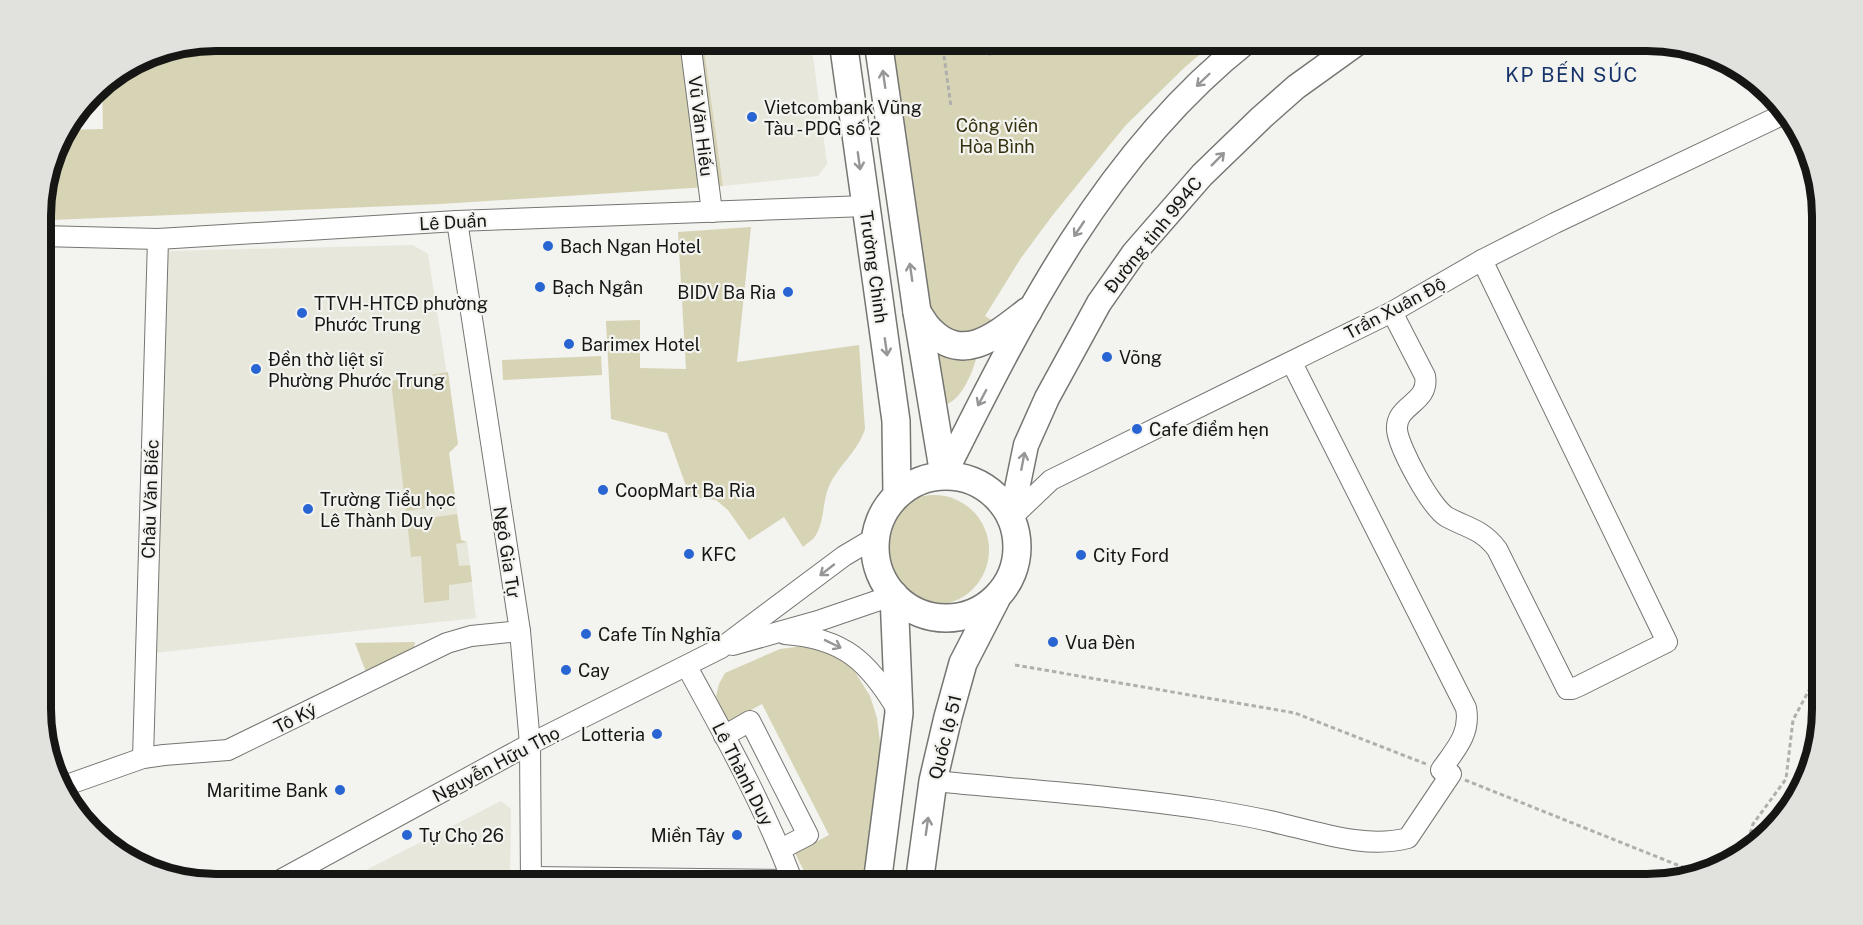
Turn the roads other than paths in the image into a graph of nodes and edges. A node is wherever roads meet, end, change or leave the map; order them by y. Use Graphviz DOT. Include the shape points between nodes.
graph roads {
  1 [pos="691,51"];
  2 [pos="845,51"];
  3 [pos="880,51"];
  4 [pos="1235,51"];
  5 [pos="1345,51"];
  6 [pos="1779,116"];
  7 [pos="866,206"];
  8 [pos="712,212"];
  9 [pos="457,221"];
  10 [pos="51,236"];
  11 [pos="158,239"];
  12 [pos="1482,260"];
  13 [pos="1028,311"];
  14 [pos="917,312"];
  15 [pos="1392,312"];
  16 [pos="1292,363"];
  17 [pos="944,475"];
  18 [pos="897,495"];
  19 [pos="1011,518"];
  20 [pos="876,537"];
  21 [pos="894,595"];
  22 [pos="997,597"];
  23 [pos="519,630"];
  24 [pos="776,633"];
  25 [pos="721,648"];
  26 [pos="687,667"];
  27 [pos="899,713"];
  28 [pos="724,736"];
  29 [pos="530,744"];
  30 [pos="143,758"];
  31 [pos="933,781"];
  32 [pos="69,784"];
  33 [pos="781,849"];
  34 [pos="293,874"];
  35 [pos="531,874"];
  36 [pos="789,874"];
  37 [pos="878,874"];
  38 [pos="920,874"];
  1 -- 8 [label="street, Vũ Văn Hiếu"];
  2 -- 7 [label="highway, Trường Chinh, one-way"];
  14 -- 3 [label="highway, Trường Chinh, one-way"];
  4 -- 13 [label="main road, one-way" via="1158,125 1116,176"];
  19 -- 5 [label="main road, Đường tỉnh 994C, one-way" via="1026,445 1098,303 1164,217 1227,150 1296,87"];
  6 -- 12 [label="street, Trần Xuân Độ"];
  7 -- 8 [label="street, Lê Duẩn"];
  7 -- 18 [label="highway, Trường Chinh, one-way" via="896,421"];
  8 -- 9 [label="street, Lê Duẩn"];
  9 -- 11 [label="street, Lê Duẩn"];
  9 -- 23 [label="street, Ngô Gia Tự"];
  10 -- 11 [label="street, Lê Duẩn"];
  11 -- 30 [label="street, Châu Văn Biếc"];
  12 -- 15 [label="street, Trần Xuân Độ"];
  12 -- 15 [label="street" via="1667,642 1567,689 1497,549 1481,532 1437,509 1400,444 1400,416 1426,386 1425,376"];
  13 -- 14 [label="highway" via="991,340 973,346 952,345 932,332"];
  13 -- 17 [label="main road, one-way"];
  14 -- 17 [label="highway, Trường Chinh"];
  15 -- 16 [label="street, Trần Xuân Độ"];
  16 -- 19 [label="street, Trần Xuân Độ" via="1051,480"];
  16 -- 31 [label="street" via="1466,708 1465,734 1408,838 1387,842 1336,837 1209,810"];
  17 -- 18 [label="highway" via="927,478"];
  17 -- 19 [label="highway" via="977,483 991,492"];
  18 -- 20 [label="highway" via="887,507"];
  19 -- 22 [label="highway" via="1016,534 1016,560"];
  20 -- 21 [label="highway" via="879,568"];
  20 -- 25 [label="street, Nguyễn Hữu Thọ, one-way" via="844,556"];
  21 -- 22 [label="highway" via="917,612 945,618 973,613"];
  21 -- 24 [label="street, Nguyễn Hữu Thọ"];
  21 -- 27 [label="highway"];
  22 -- 31 [label="highway, Quốc lộ 51" via="963,663"];
  23 -- 29 [label="street, Ngô Gia Tự"];
  23 -- 30 [label="street, Tô Ký" via="447,642 228,750"];
  24 -- 25 [label="street, Nguyễn Hữu Thọ"];
  24 -- 27 [label="street, one-way" via="807,635 853,654 875,675"];
  25 -- 26 [label="street, Nguyễn Hữu Thọ"];
  26 -- 28 [label="street, Lê Thành Duy"];
  26 -- 29 [label="street, Nguyễn Hữu Thọ"];
  27 -- 37 [label="highway"];
  28 -- 33 [label="street, Lê Thành Duy"];
  28 -- 33 [label="street" via="750,721 808,835"];
  29 -- 34 [label="street, Nguyễn Hữu Thọ"];
  29 -- 35 [label="street, Ngô Gia Tự"];
  30 -- 32 [label="street, Tô Ký"];
  38 -- 31 [label="highway, Quốc lộ 51, one-way"];
  33 -- 36 [label="street, Lê Thành Duy"];
}
